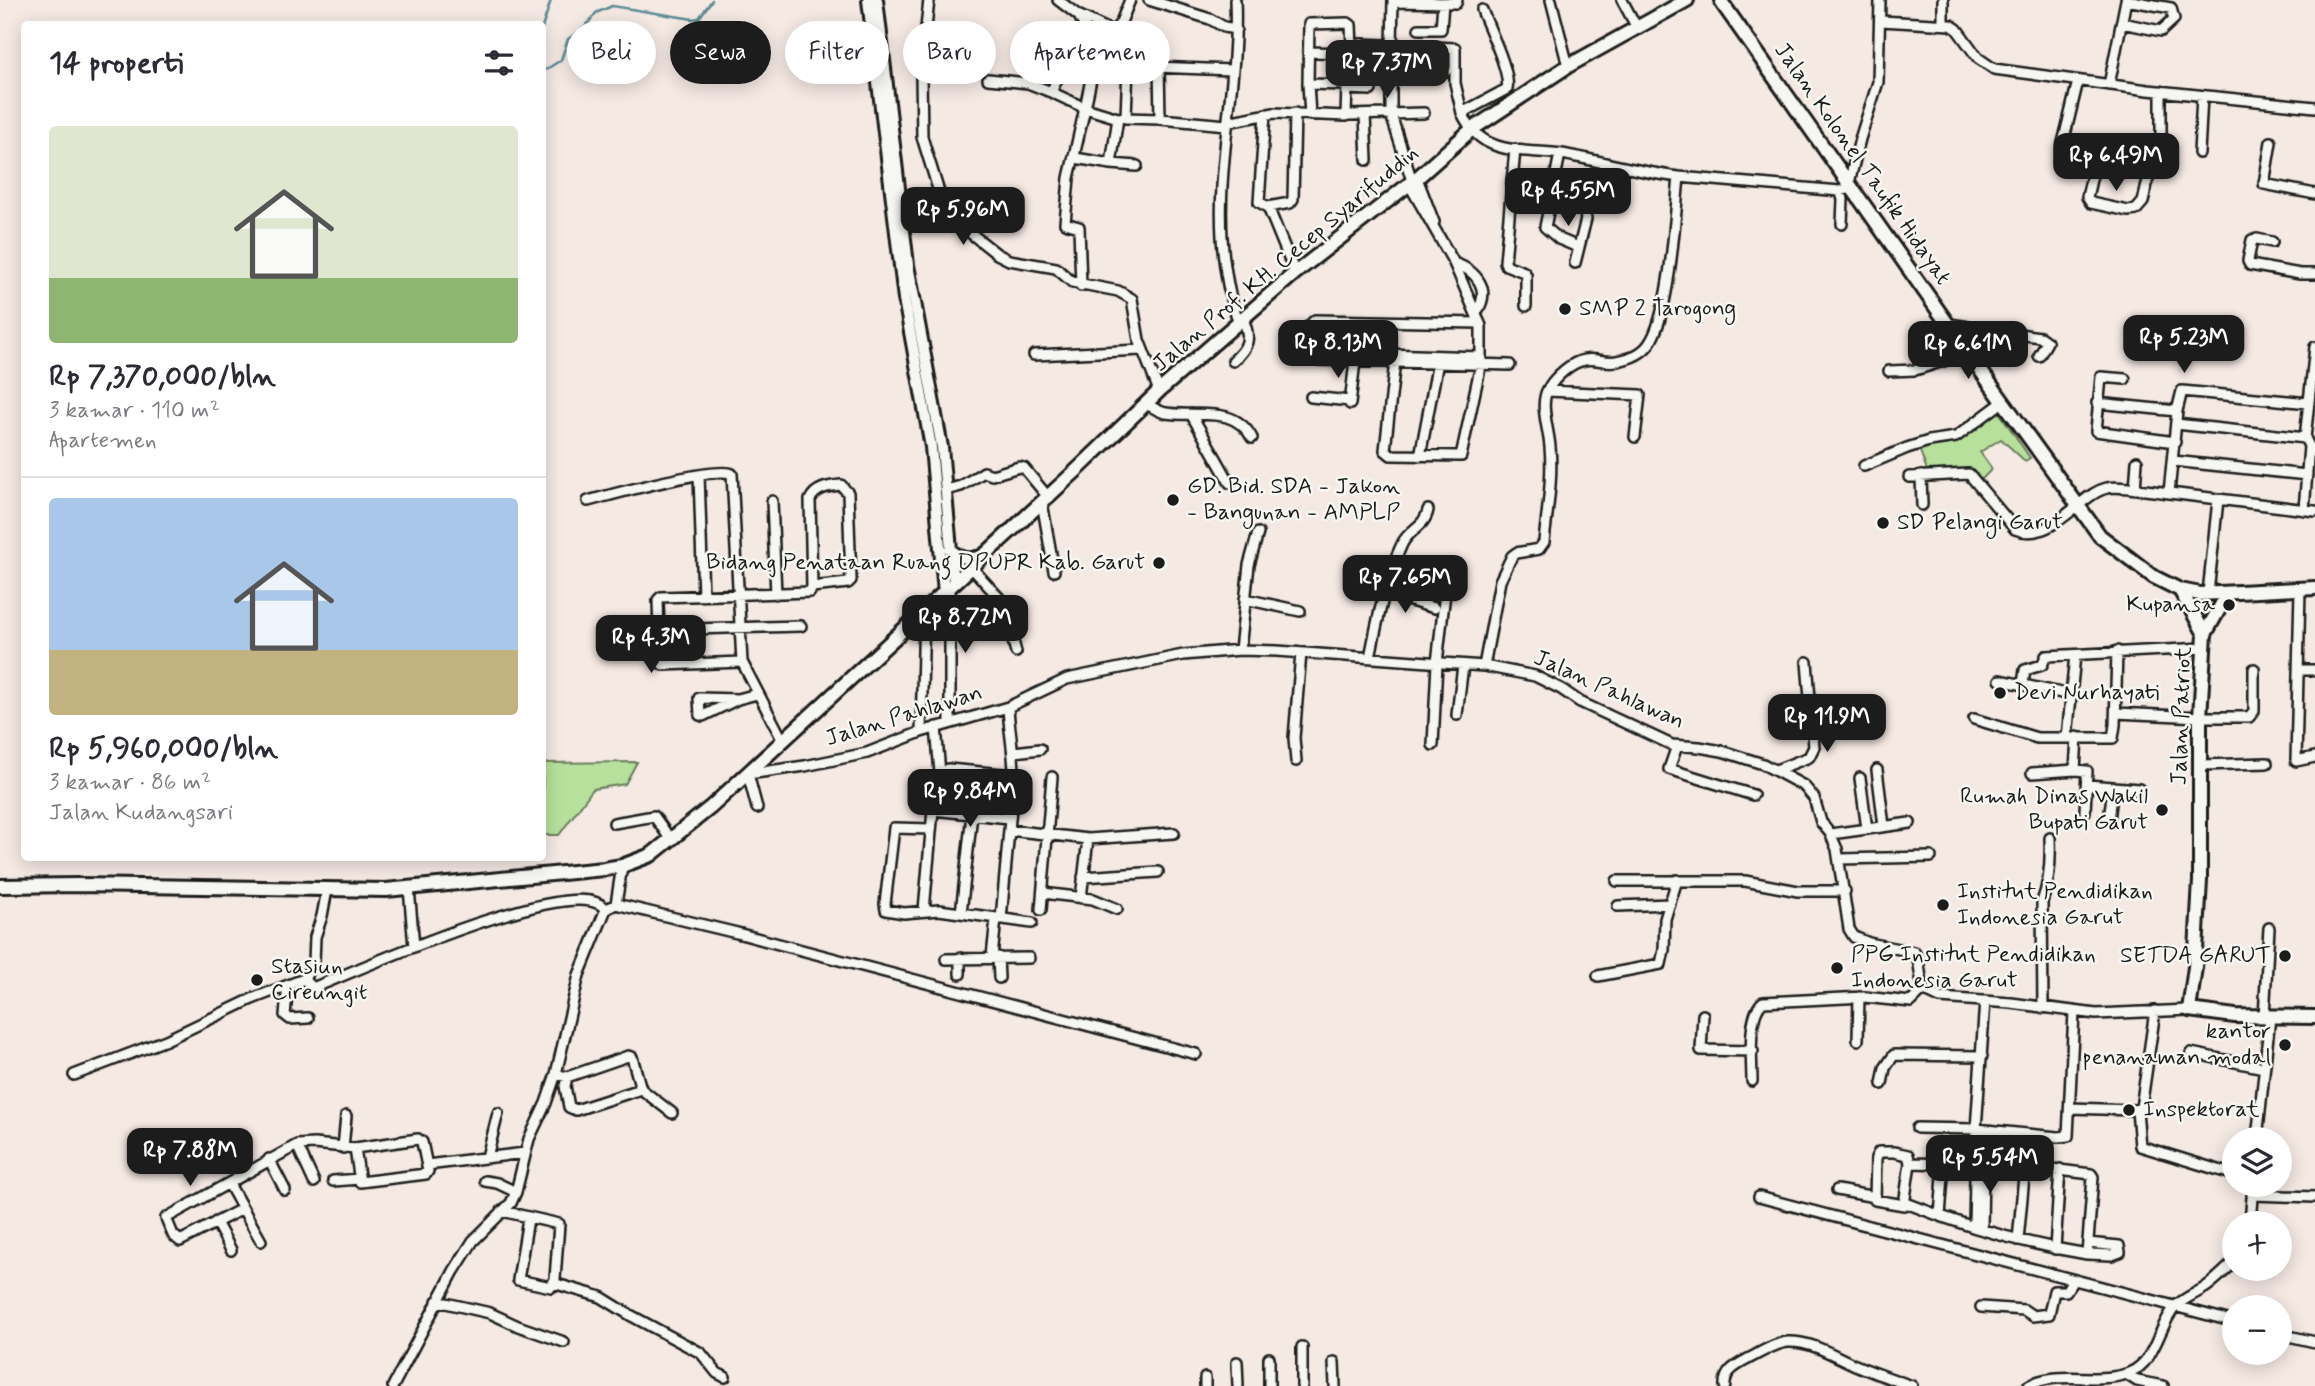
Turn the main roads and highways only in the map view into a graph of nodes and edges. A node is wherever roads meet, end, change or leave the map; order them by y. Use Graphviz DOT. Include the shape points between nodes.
graph roads {
  1 [pos="1687,0"];
  2 [pos="1718,1"];
  3 [pos="2315,588"];
  4 [pos="2180,590"];
  5 [pos="2228,593"];
  6 [pos="2205,634"];
  7 [pos="0,886"];
  8 [pos="2315,1017"];
  1 -- 7 [label="main road, Jalan Prof. KH. Cecep Syarifuddin" via="1567,62 1471,130 1295,273 1159,391 748,774 651,855 622,866 409,888"];
  2 -- 4 [label="main road, Jalan Kolonel Taufik Hidayat" via="2100,536 2154,577"];
  3 -- 5 [label="main road, Jalan Kolonel Taufik Hidayat"];
  4 -- 5 [label="main road, Jalan Kolonel Taufik Hidayat"];
  4 -- 6 [label="main road, Jalan Patriot"];
  5 -- 6 [label="main road, Jalan Patriot"];
  6 -- 8 [label="main road, Jalan Patriot" via="2200,881 2189,1010"];
}
